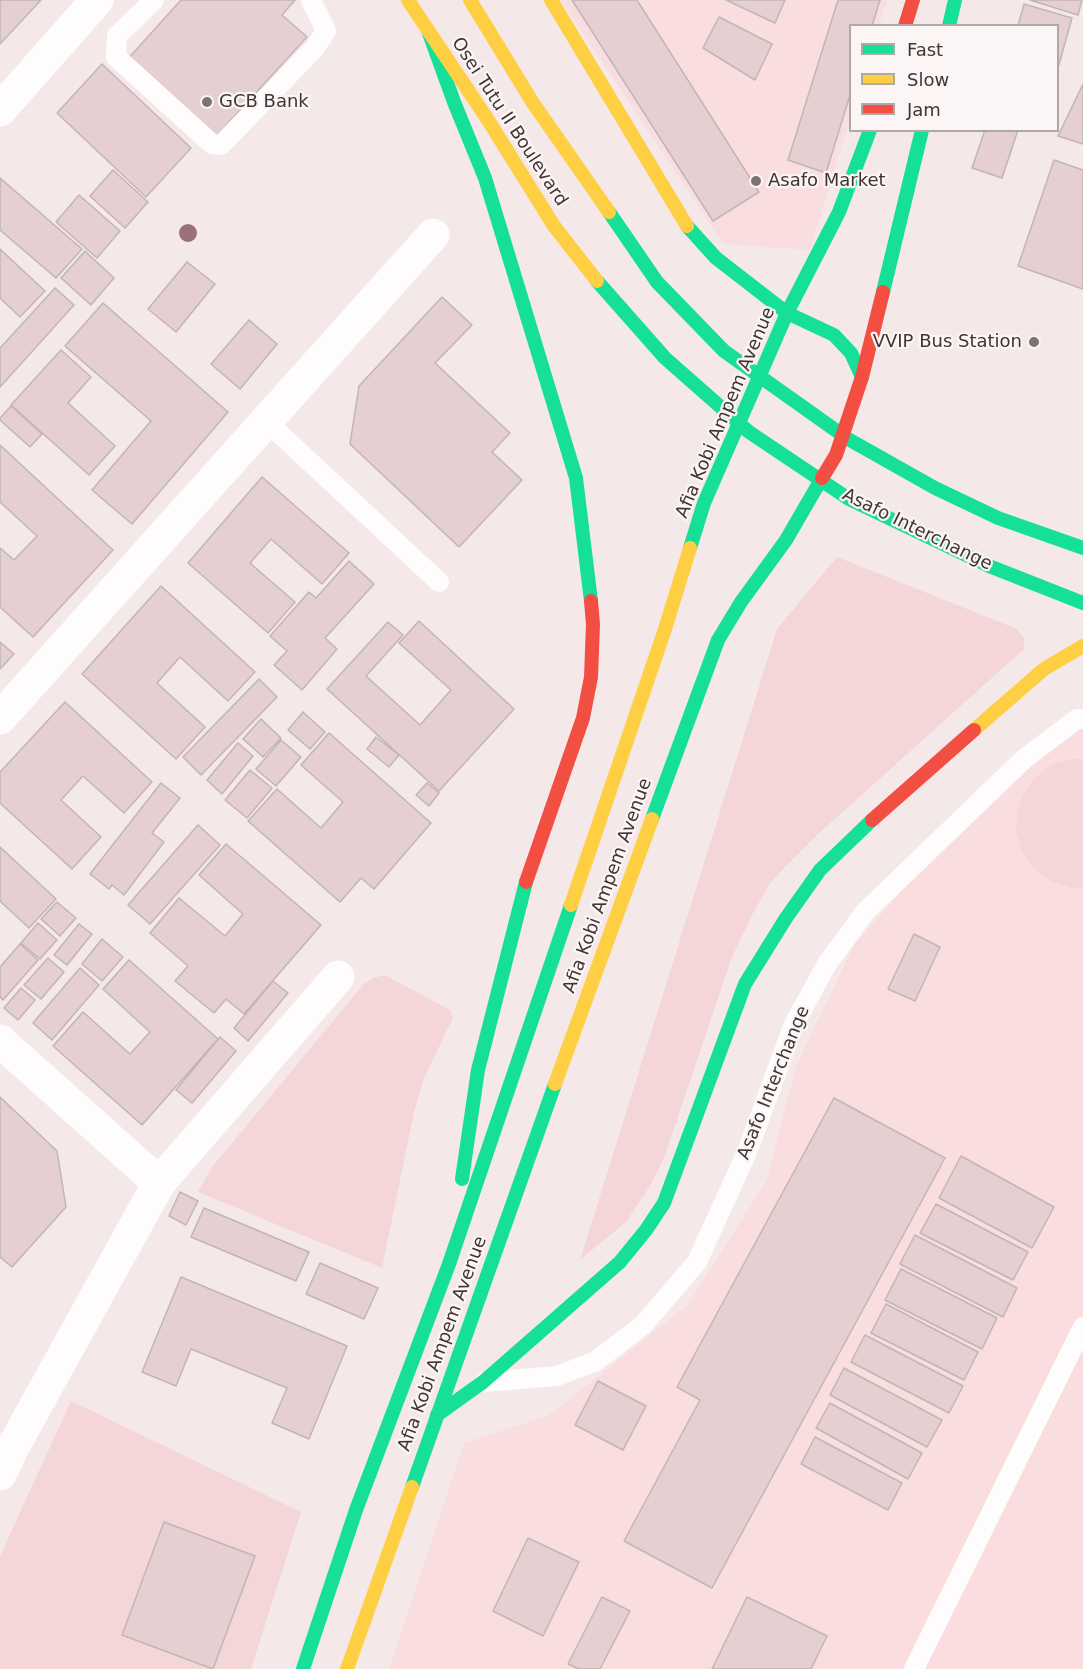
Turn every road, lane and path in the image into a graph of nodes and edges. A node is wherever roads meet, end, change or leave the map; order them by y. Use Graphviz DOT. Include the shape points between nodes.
graph roads {
  1 [pos="97,0"];
  2 [pos="154,0"];
  3 [pos="311,0"];
  4 [pos="408,0"];
  5 [pos="470,0"];
  6 [pos="551,0"];
  7 [pos="913,0"];
  8 [pos="955,0"];
  9 [pos="906,24"];
  10 [pos="949,24"];
  11 [pos="429,33"];
  12 [pos="0,110"];
  13 [pos="869,132"];
  14 [pos="922,132"];
  15 [pos="433,236"];
  16 [pos="580,263"];
  17 [pos="787,313"];
  18 [pos="862,377"];
  19 [pos="266,422"];
  20 [pos="1083,548"];
  21 [pos="439,582"];
  22 [pos="1083,603"];
  23 [pos="1083,646"];
  24 [pos="0,718"];
  25 [pos="1083,719"];
  26 [pos="338,977"];
  27 [pos="0,1041"];
  28 [pos="159,1184"];
  29 [pos="449,1264"];
  30 [pos="1083,1327"];
  31 [pos="483,1383"];
  32 [pos="437,1415"];
  33 [pos="0,1474"];
  34 [pos="303,1669"];
  35 [pos="347,1669"];
  36 [pos="914,1669"];
  1 -- 12 [label="street"];
  2 -- 3 [label="lane" via="117,36 116,57 212,144 221,145 314,49 326,31"];
  4 -- 11 [label="main road, Osei Tutu II Boulevard"];
  5 -- 20 [label="main road, Osei Tutu II Boulevard" via="533,103 657,282 724,351 848,439 935,488 998,518"];
  6 -- 17 [label="main road" via="689,228 716,258"];
  7 -- 9 [label="main road"];
  8 -- 10 [label="main road"];
  11 -- 16 [label="main road, Osei Tutu II Boulevard"];
  11 -- 29 [label="main road" via="485,178 576,478 593,624 591,677 583,718 525,884 478,1070"];
  13 -- 17 [label="main road, Afia Kobi Ampem Avenue" via="839,212"];
  14 -- 18 [label="main road, Afia Kobi Ampem Avenue"];
  15 -- 19 [label="street"];
  16 -- 22 [label="main road, Asafo Interchange" via="665,358 748,432 849,499 989,566"];
  17 -- 18 [label="main road" via="834,335 851,353"];
  17 -- 29 [label="main road, Afia Kobi Ampem Avenue" via="704,503 665,629"];
  18 -- 32 [label="main road, Afia Kobi Ampem Avenue" via="836,455 786,540 718,640"];
  19 -- 21 [label="lane"];
  19 -- 24 [label="street"];
  23 -- 31 [label="main road" via="1044,669 897,796 820,870 745,984 664,1203 620,1262"];
  25 -- 31 [label="lane, Asafo Interchange" via="1077,719 1024,759 865,912 827,964 794,1024 747,1152 697,1262 644,1325 596,1361 557,1376"];
  26 -- 28 [label="street"];
  27 -- 28 [label="street"];
  28 -- 33 [label="street"];
  29 -- 34 [label="main road, Afia Kobi Ampem Avenue" via="356,1510"];
  30 -- 36 [label="lane"];
  31 -- 32 [label="main road"];
  32 -- 35 [label="main road, Afia Kobi Ampem Avenue"];
}
